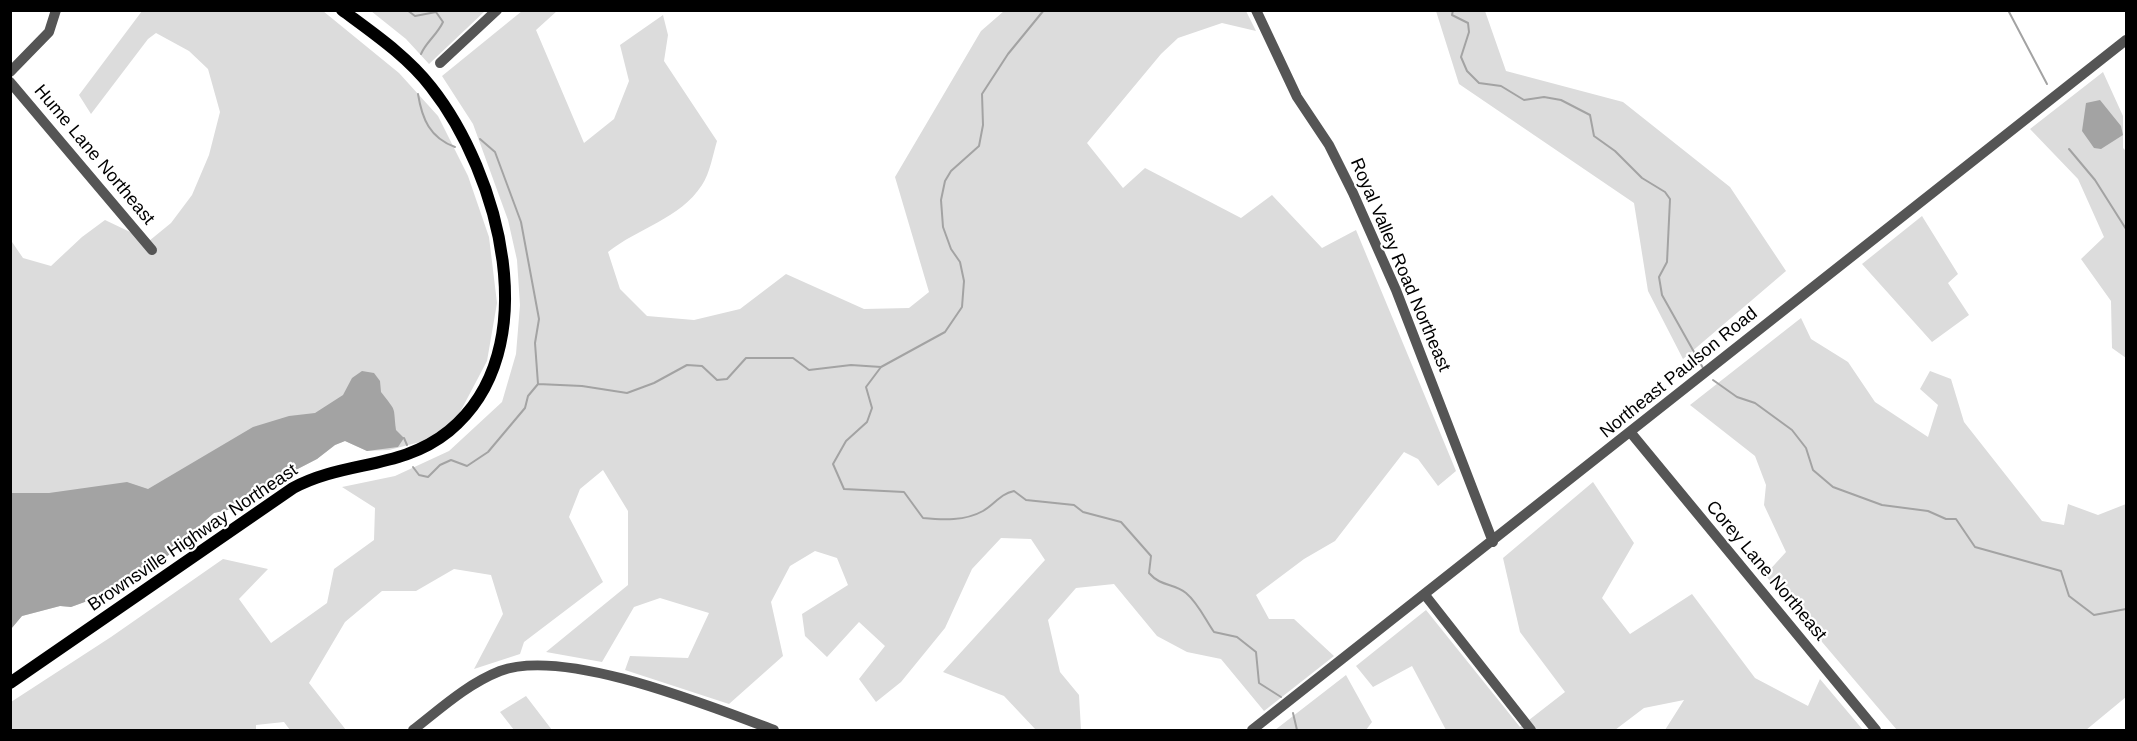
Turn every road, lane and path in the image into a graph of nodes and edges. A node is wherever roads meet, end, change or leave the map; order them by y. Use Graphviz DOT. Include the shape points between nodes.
graph roads {
  1 [pos="56,10"];
  2 [pos="342,10"];
  3 [pos="497,10"];
  4 [pos="1256,10"];
  5 [pos="2127,40"];
  6 [pos="440,63"];
  7 [pos="10,72"];
  8 [pos="10,82"];
  9 [pos="152,250"];
  10 [pos="1631,433"];
  11 [pos="1493,542"];
  12 [pos="1425,595"];
  13 [pos="10,683"];
  14 [pos="413,730"];
  15 [pos="774,730"];
  16 [pos="1252,730"];
  17 [pos="1531,730"];
  18 [pos="1876,730"];
  1 -- 7 [label="street" via="49,32"];
  2 -- 13 [label="main road, Brownsville Highway Northeast" via="396,51 430,85 454,120 482,174 498,226 505,282 504,315 496,353 481,392 460,421 423,449 385,462 333,471 293,488"];
  3 -- 6 [label="street"];
  4 -- 11 [label="street, Royal Valley Road Northeast" via="1297,97 1347,179 1396,290"];
  5 -- 10 [label="street, Northeast Paulson Road"];
  8 -- 9 [label="street, Hume Lane Northeast"];
  10 -- 11 [label="street, Northeast Paulson Road"];
  10 -- 18 [label="street, Corey Lane Northeast"];
  11 -- 12 [label="street, Northeast Paulson Road"];
  12 -- 16 [label="street, Northeast Paulson Road"];
  12 -- 17 [label="street"];
  14 -- 15 [label="street" via="483,679 512,668 544,664 626,681"];
}
